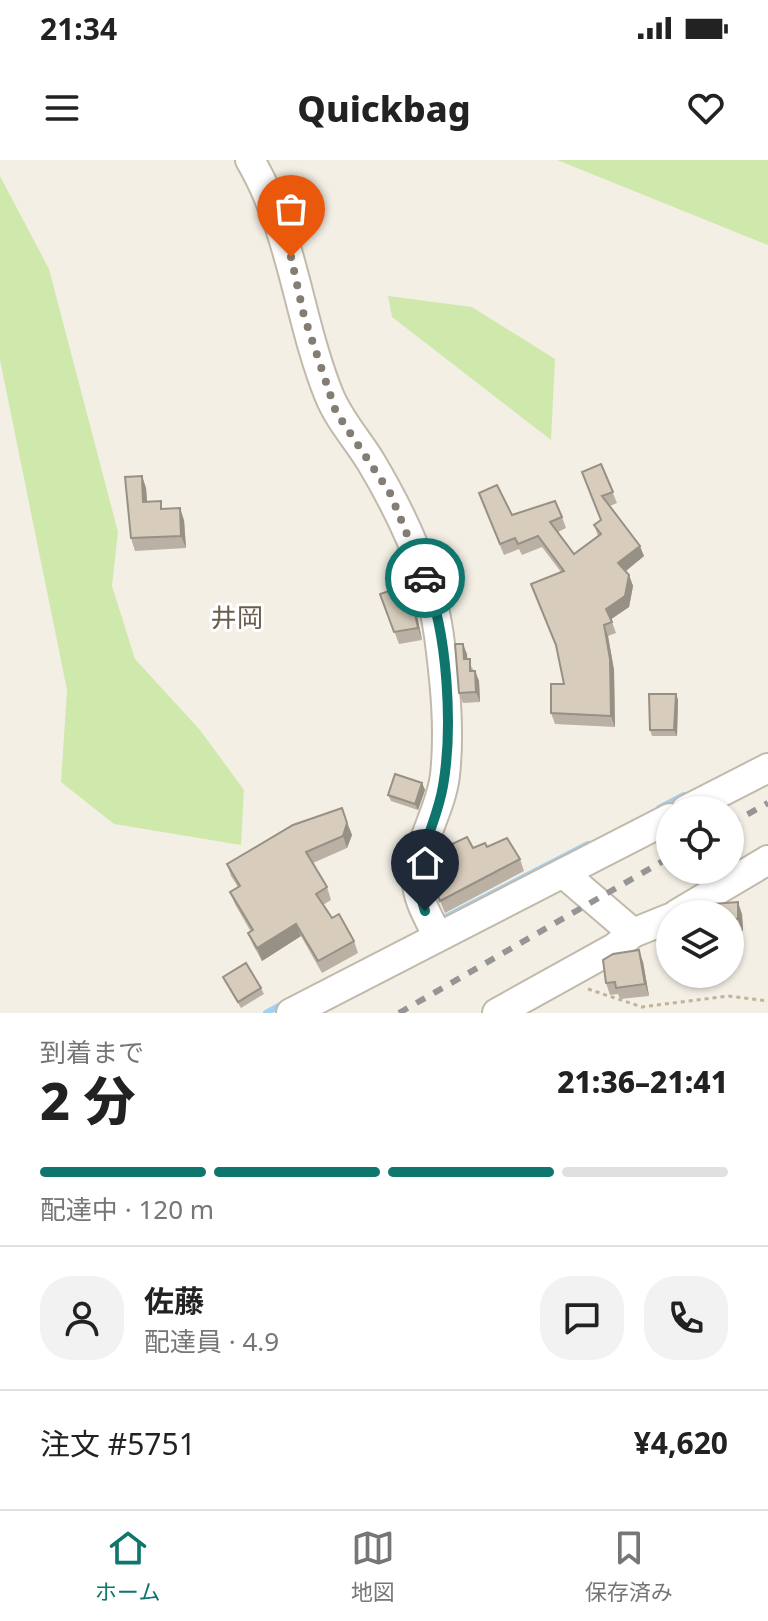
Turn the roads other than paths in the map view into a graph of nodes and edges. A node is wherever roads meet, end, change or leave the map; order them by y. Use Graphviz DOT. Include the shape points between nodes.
graph roads {
  1 [pos="250,160"];
  2 [pos="768,768"];
  3 [pos="713,796"];
  4 [pos="656,825"];
  5 [pos="768,860"];
  6 [pos="563,873"];
  7 [pos="701,900"];
  8 [pos="656,924"];
  9 [pos="633,933"];
  10 [pos="438,937"];
  11 [pos="291,1013"];
  12 [pos="497,1013"];
  1 -- 10 [label="street" via="291,257 327,391 390,493 436,613 446,700 445,772 417,881"];
  2 -- 3 [label="street"];
  4 -- 6 [label="street"];
  5 -- 7 [label="street"];
  6 -- 9 [label="street"];
  6 -- 10 [label="street"];
  8 -- 9 [label="street"];
  9 -- 12 [label="street"];
  10 -- 11 [label="street"];
}
